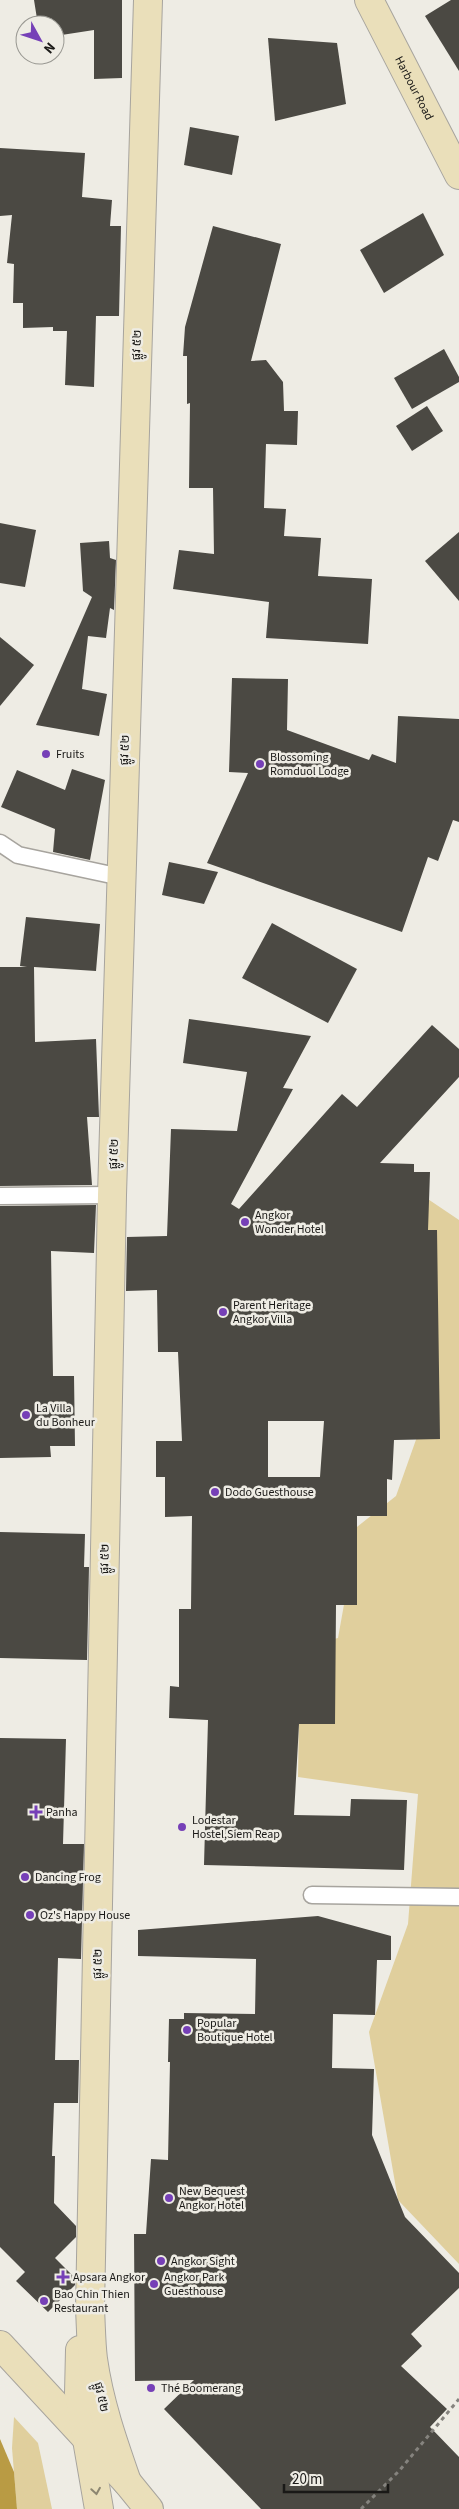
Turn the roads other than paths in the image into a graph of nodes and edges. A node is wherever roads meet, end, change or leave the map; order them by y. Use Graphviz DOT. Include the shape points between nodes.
graph roads {
  1 [pos="148,0"];
  2 [pos="369,0"];
  3 [pos="459,176"];
  4 [pos="0,843"];
  5 [pos="121,877"];
  6 [pos="112,1195"];
  7 [pos="0,1196"];
  8 [pos="312,1895"];
  9 [pos="459,1897"];
  10 [pos="90,2309"];
  11 [pos="0,2345"];
  12 [pos="79,2358"];
  13 [pos="26,2374"];
  14 [pos="87,2438"];
  15 [pos="127,2482"];
  16 [pos="99,2509"];
  17 [pos="149,2509"];
  1 -- 5 [label="main road, ផ្លូវ ៥២"];
  2 -- 3 [label="main road, Harbour Road"];
  4 -- 5 [label="lane" via="18,855"];
  5 -- 6 [label="main road, ផ្លូវ ៥២"];
  6 -- 7 [label="lane"];
  6 -- 10 [label="main road, ផ្លូវ ៥២"];
  8 -- 9 [label="lane"];
  10 -- 12 [label="main road, ផ្លូវ ៥២"];
  10 -- 15 [label="main road, ផ្លូវ ៥២" via="98,2388"];
  11 -- 13 [label="main road"];
  12 -- 13 [label="main road" via="71,2370 56,2379 47,2381"];
  12 -- 14 [label="main road, ផ្លូវ ៥២" via="79,2393"];
  13 -- 14 [label="main road"];
  14 -- 15 [label="main road"];
  14 -- 16 [label="main road, ផ្លូវ ៥២, one-way"];
  15 -- 17 [label="main road"];
}
